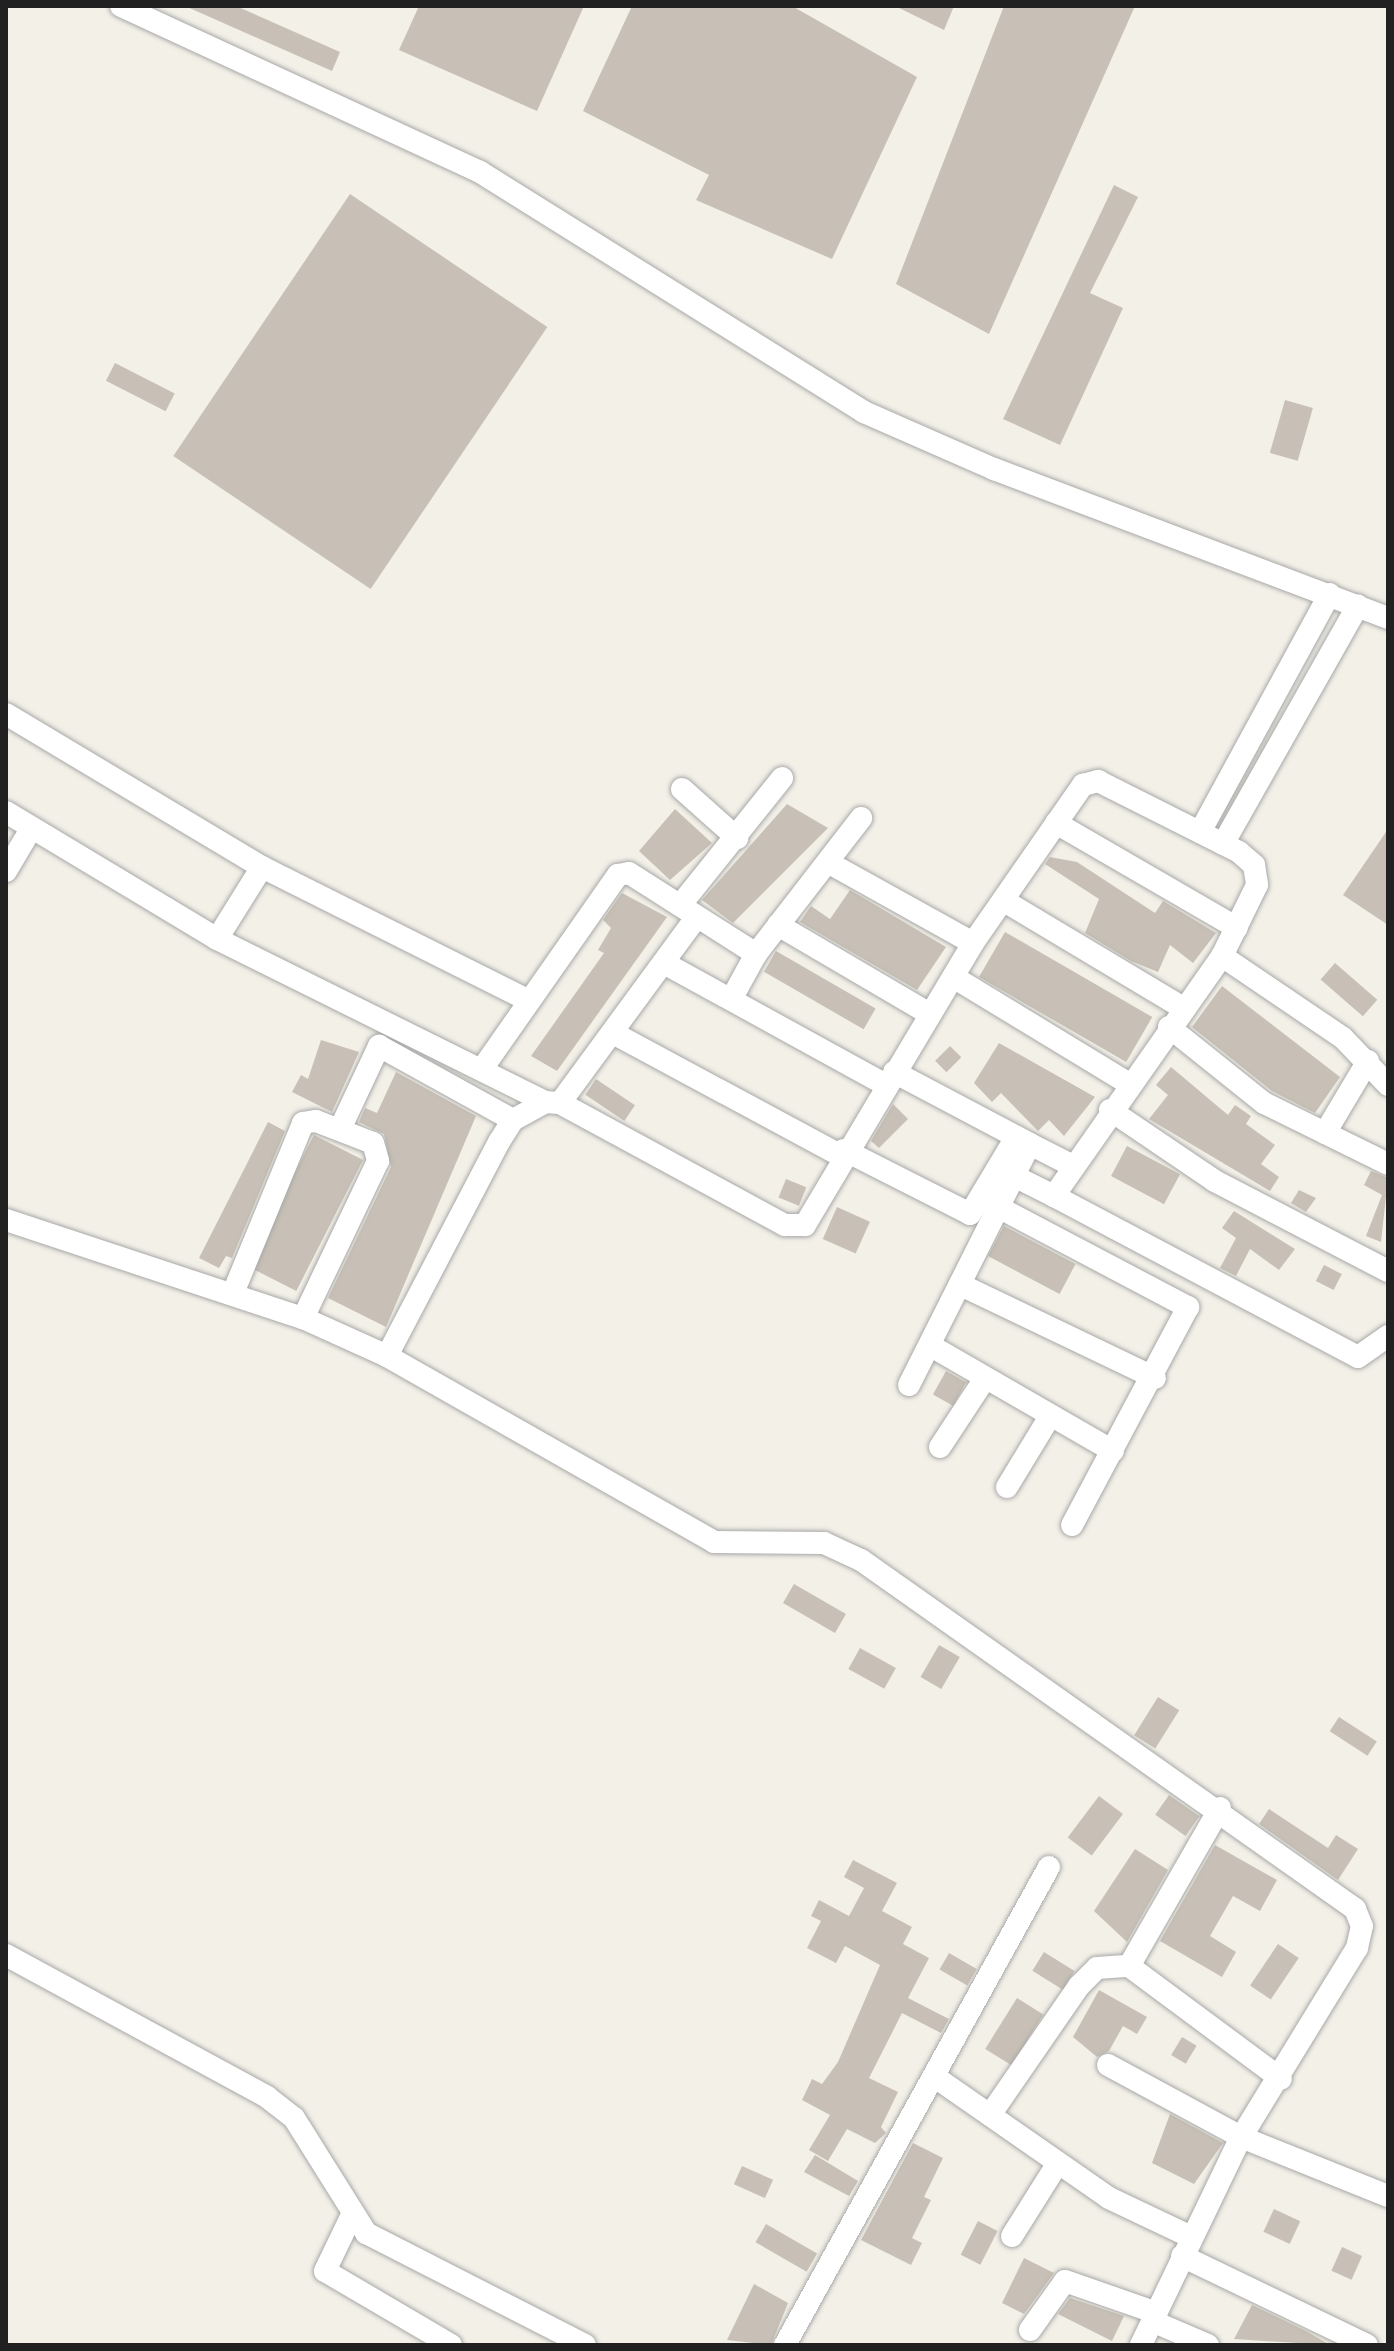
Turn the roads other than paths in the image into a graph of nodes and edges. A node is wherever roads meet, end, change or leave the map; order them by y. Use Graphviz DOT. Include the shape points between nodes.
graph roads {
  1 [pos="121,6"];
  2 [pos="1330,594"];
  3 [pos="1358,605"];
  4 [pos="1388,618"];
  5 [pos="6,714"];
  6 [pos="1265,717"];
  7 [pos="1289,731"];
  8 [pos="782,778"];
  9 [pos="682,789"];
  10 [pos="6,812"];
  11 [pos="861,818"];
  12 [pos="1056,823"];
  13 [pos="31,829"];
  14 [pos="1200,832"];
  15 [pos="737,838"];
  16 [pos="1223,844"];
  17 [pos="9,858"];
  18 [pos="831,864"];
  19 [pos="262,867"];
  20 [pos="1006,902"];
  21 [pos="689,911"];
  22 [pos="778,925"];
  23 [pos="1237,928"];
  24 [pos="217,939"];
  25 [pos="973,943"];
  26 [pos="756,954"];
  27 [pos="1222,956"];
  28 [pos="664,963"];
  29 [pos="955,978"];
  30 [pos="733,996"];
  31 [pos="528,1000"];
  32 [pos="1183,1008"];
  33 [pos="928,1013"];
  34 [pos="1169,1027"];
  35 [pos="613,1033"];
  36 [pos="1368,1061"];
  37 [pos="482,1069"];
  38 [pos="889,1078"];
  39 [pos="1128,1083"];
  40 [pos="1388,1085"];
  41 [pos="553,1102"];
  42 [pos="1110,1110"];
  43 [pos="513,1120"];
  44 [pos="340,1129"];
  45 [pos="1325,1133"];
  46 [pos="1023,1141"];
  47 [pos="842,1153"];
  48 [pos="1388,1164"];
  49 [pos="1073,1166"];
  50 [pos="1007,1173"];
  51 [pos="1054,1196"];
  52 [pos="998,1207"];
  53 [pos="6,1220"];
  54 [pos="1388,1271"];
  55 [pos="961,1285"];
  56 [pos="233,1293"];
  57 [pos="303,1318"];
  58 [pos="1388,1336"];
  59 [pos="931,1346"];
  60 [pos="387,1356"];
  61 [pos="1155,1378"];
  62 [pos="984,1380"];
  63 [pos="909,1385"];
  64 [pos="1049,1418"];
  65 [pos="940,1447"];
  66 [pos="1113,1451"];
  67 [pos="1007,1487"];
  68 [pos="1072,1525"];
  69 [pos="1220,1808"];
  70 [pos="1049,1867"];
  71 [pos="6,1955"];
  72 [pos="1129,1966"];
  73 [pos="1108,2065"];
  74 [pos="935,2077"];
  75 [pos="1281,2079"];
  76 [pos="990,2115"];
  77 [pos="1241,2137"];
  78 [pos="1058,2163"];
  79 [pos="1388,2196"];
  80 [pos="351,2217"];
  81 [pos="1012,2236"];
  82 [pos="1187,2246"];
  83 [pos="1154,2317"];
  84 [pos="1030,2330"];
  85 [pos="451,2345"];
  86 [pos="585,2345"];
  87 [pos="785,2345"];
  88 [pos="1141,2345"];
  89 [pos="1208,2345"];
  90 [pos="1367,2345"];
  1 -- 2 [label="street" via="480,172 864,412 994,469"];
  2 -- 3 [label="street"];
  2 -- 6 [label="street"];
  3 -- 4 [label="street"];
  3 -- 7 [label="street"];
  5 -- 19 [label="street"];
  6 -- 7 [label="street"];
  6 -- 14 [label="street"];
  7 -- 16 [label="street"];
  8 -- 15 [label="street"];
  9 -- 15 [label="street"];
  10 -- 13 [label="street"];
  11 -- 18 [label="street"];
  12 -- 14 [label="street" via="1083,785 1098,781"];
  12 -- 20 [label="street"];
  12 -- 23 [label="street"];
  13 -- 17 [label="street"];
  13 -- 24 [label="street"];
  14 -- 16 [label="street"];
  15 -- 21 [label="street"];
  16 -- 23 [label="street" via="1258,874"];
  18 -- 22 [label="street"];
  18 -- 25 [label="street"];
  19 -- 24 [label="street"];
  19 -- 31 [label="street"];
  20 -- 25 [label="street"];
  20 -- 32 [label="street"];
  21 -- 26 [label="street"];
  21 -- 28 [label="street"];
  21 -- 31 [label="street" via="629,873 618,875"];
  22 -- 26 [label="street"];
  22 -- 33 [label="street"];
  23 -- 27 [label="street"];
  24 -- 37 [label="street"];
  25 -- 29 [label="street"];
  26 -- 30 [label="street"];
  27 -- 32 [label="street"];
  27 -- 36 [label="street"];
  28 -- 30 [label="street"];
  28 -- 35 [label="street"];
  29 -- 33 [label="street"];
  29 -- 39 [label="street"];
  30 -- 38 [label="street"];
  31 -- 37 [label="street"];
  32 -- 34 [label="street"];
  33 -- 38 [label="street"];
  34 -- 39 [label="street"];
  34 -- 45 [label="street" via="1264,1103"];
  35 -- 41 [label="street"];
  35 -- 47 [label="street"];
  36 -- 40 [label="street"];
  36 -- 45 [label="street"];
  37 -- 41 [label="street"];
  38 -- 46 [label="street"];
  38 -- 47 [label="street"];
  39 -- 42 [label="street"];
  41 -- 43 [label="street"];
  41 -- 47 [label="street" via="785,1225 805,1225"];
  42 -- 49 [label="street"];
  42 -- 54 [label="street" via="1215,1181"];
  43 -- 44 [label="street" via="379,1046"];
  43 -- 60 [label="street"];
  44 -- 56 [label="street" via="303,1123"];
  44 -- 57 [label="street" via="373,1143 378,1161"];
  45 -- 48 [label="street"];
  46 -- 49 [label="street"];
  46 -- 50 [label="street"];
  47 -- 50 [label="street" via="960,1214 970,1214"];
  49 -- 51 [label="street"];
  50 -- 51 [label="street"];
  50 -- 52 [label="street"];
  51 -- 58 [label="street" via="1358,1357"];
  52 -- 55 [label="street"];
  52 -- 61 [label="street" via="1186,1304 1187,1318"];
  53 -- 56 [label="street"];
  55 -- 59 [label="street"];
  55 -- 61 [label="street"];
  56 -- 57 [label="street"];
  57 -- 60 [label="street"];
  59 -- 62 [label="street"];
  59 -- 63 [label="street"];
  60 -- 69 [label="street" via="714,1542 824,1543 861,1560"];
  61 -- 66 [label="street"];
  62 -- 64 [label="street"];
  62 -- 65 [label="street"];
  64 -- 66 [label="street"];
  64 -- 67 [label="street"];
  66 -- 68 [label="street"];
  69 -- 72 [label="street"];
  69 -- 75 [label="street" via="1355,1909 1362,1926 1357,1948"];
  70 -- 74 [label="street"];
  71 -- 80 [label="street" via="267,2097 294,2118"];
  72 -- 75 [label="street"];
  72 -- 76 [label="street" via="1097,1968 1079,1986"];
  73 -- 77 [label="street"];
  74 -- 76 [label="street"];
  74 -- 87 [label="street"];
  75 -- 77 [label="street"];
  76 -- 78 [label="street"];
  77 -- 79 [label="street"];
  77 -- 82 [label="street"];
  78 -- 81 [label="street"];
  78 -- 82 [label="street"];
  80 -- 85 [label="street" via="325,2271"];
  80 -- 86 [label="street" via="366,2233"];
  82 -- 83 [label="street"];
  82 -- 90 [label="street"];
  83 -- 84 [label="street" via="1065,2281"];
  83 -- 88 [label="street"];
  83 -- 89 [label="street"];
}
